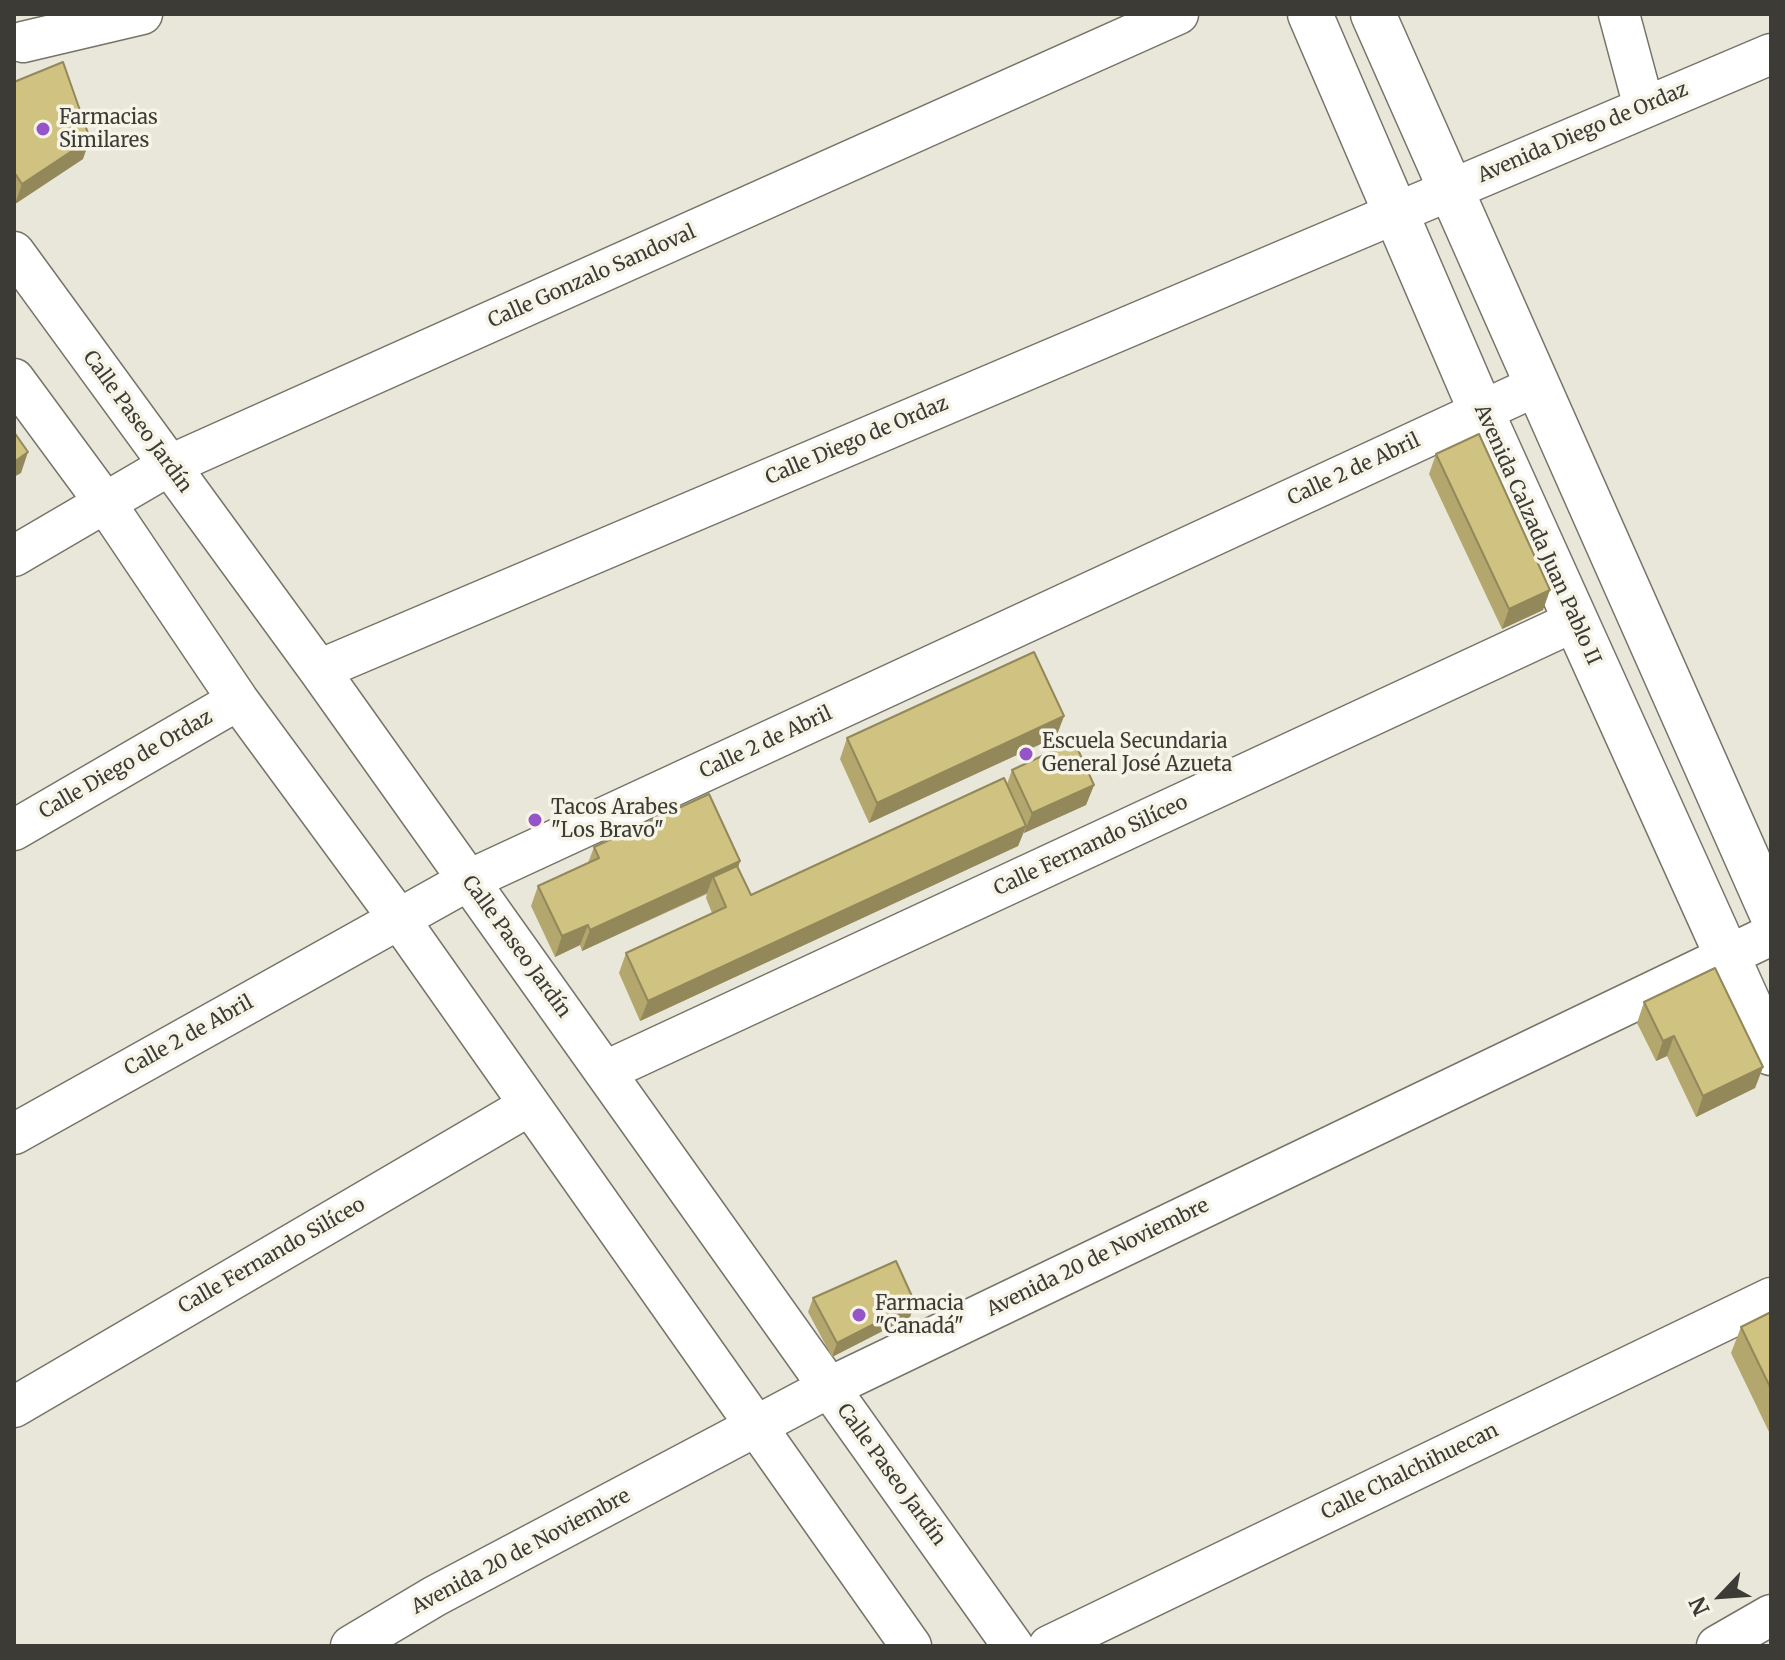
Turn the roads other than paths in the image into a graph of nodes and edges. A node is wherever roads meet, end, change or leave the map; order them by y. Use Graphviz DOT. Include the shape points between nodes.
graph roads {
  1 [pos="56,14"];
  2 [pos="142,14"];
  3 [pos="1178,14"];
  4 [pos="1310,14"];
  5 [pos="1373,14"];
  6 [pos="1619,14"];
  7 [pos="18,45"];
  8 [pos="1771,54"];
  9 [pos="1644,107"];
  10 [pos="1451,189"];
  11 [pos="1396,213"];
  12 [pos="14,252"];
  13 [pos="14,379"];
  14 [pos="1536,386"];
  15 [pos="1481,411"];
  16 [pos="168,466"];
  17 [pos="106,504"];
  18 [pos="14,556"];
  19 [pos="1577,620"];
  20 [pos="319,670"];
  21 [pos="238,700"];
  22 [pos="14,830"];
  23 [pos="467,881"];
  24 [pos="1771,912"];
  25 [pos="399,919"];
  26 [pos="1771,935"];
  27 [pos="1726,957"];
  28 [pos="1771,1053"];
  29 [pos="606,1071"];
  30 [pos="530,1105"];
  31 [pos="14,1134"];
  32 [pos="1771,1298"];
  33 [pos="828,1388"];
  34 [pos="14,1407"];
  35 [pos="756,1426"];
  36 [pos="1771,1615"];
  37 [pos="351,1646"];
  38 [pos="911,1646"];
  39 [pos="1013,1646"];
  40 [pos="1049,1646"];
  41 [pos="1717,1646"];
  1 -- 7 [label="street"];
  2 -- 7 [label="street"];
  3 -- 16 [label="street, Calle Gonzalo Sandoval"];
  4 -- 11 [label="main road, Avenida Calzada Juan Pablo II"];
  5 -- 10 [label="main road"];
  6 -- 9 [label="street"];
  8 -- 9 [label="street, Avenida Diego de Ordaz"];
  9 -- 10 [label="street, Avenida Diego de Ordaz"];
  10 -- 11 [label="street, Avenida Diego de Ordaz"];
  10 -- 14 [label="main road"];
  11 -- 15 [label="main road, Avenida Calzada Juan Pablo II"];
  11 -- 20 [label="street, Calle Diego de Ordaz"];
  12 -- 16 [label="street, Calle Paseo Jardín"];
  13 -- 17 [label="street"];
  14 -- 15 [label="street, Calle 2 de Abril"];
  14 -- 24 [label="main road"];
  15 -- 19 [label="main road, Avenida Calzada Juan Pablo II"];
  15 -- 23 [label="street, Calle 2 de Abril"];
  16 -- 17 [label="street, Calle Gonzalo Sandoval"];
  16 -- 20 [label="street, Calle Paseo Jardín"];
  17 -- 18 [label="street, Calle Gonzalo Sandoval"];
  17 -- 21 [label="street"];
  19 -- 27 [label="main road, Avenida Calzada Juan Pablo II"];
  19 -- 29 [label="street, Calle Fernando Silíceo"];
  20 -- 23 [label="street, Calle Paseo Jardín"];
  21 -- 22 [label="street, Calle Diego de Ordaz"];
  21 -- 25 [label="street"];
  23 -- 25 [label="street, Calle 2 de Abril"];
  23 -- 29 [label="street, Calle Paseo Jardín"];
  25 -- 30 [label="street"];
  25 -- 31 [label="street, Calle 2 de Abril"];
  26 -- 27 [label="street, Avenida 20 de Noviembre"];
  27 -- 28 [label="main road, Avenida Calzada Juan Pablo II"];
  27 -- 33 [label="street, Avenida 20 de Noviembre"];
  29 -- 33 [label="street, Calle Paseo Jardín"];
  30 -- 34 [label="street, Calle Fernando Silíceo"];
  30 -- 35 [label="street"];
  32 -- 40 [label="street, Calle Chalchihuecan"];
  33 -- 35 [label="street, Avenida 20 de Noviembre"];
  33 -- 39 [label="street, Calle Paseo Jardín"];
  35 -- 37 [label="street, Avenida 20 de Noviembre"];
  35 -- 38 [label="street"];
  36 -- 41 [label="street"];
}
